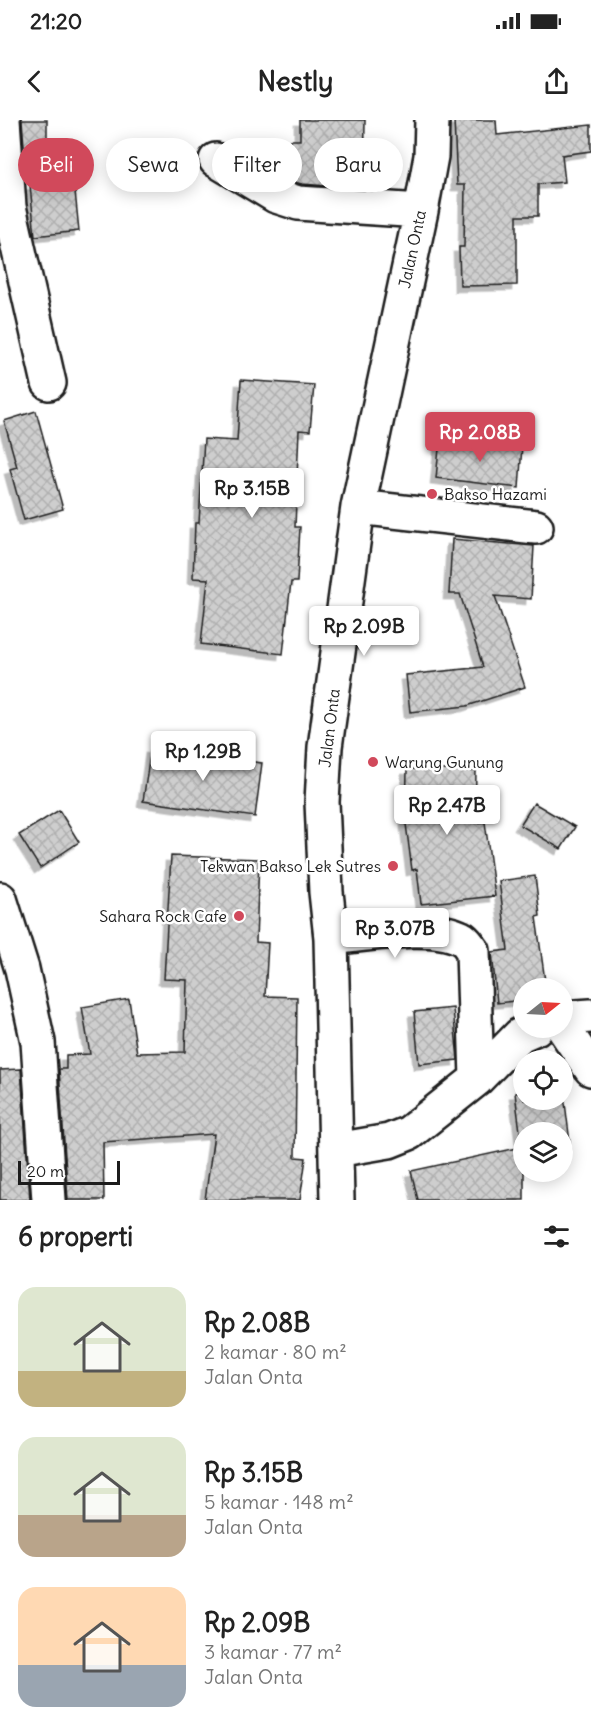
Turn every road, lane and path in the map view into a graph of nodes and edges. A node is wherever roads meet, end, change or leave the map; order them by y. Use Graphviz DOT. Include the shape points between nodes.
graph roads {
  1 [pos="3,120"];
  2 [pos="432,120"];
  3 [pos="269,192"];
  4 [pos="421,211"];
  5 [pos="12,268"];
  6 [pos="49,383"];
  7 [pos="358,507"];
  8 [pos="536,527"];
  9 [pos="0,899"];
  10 [pos="332,938"];
  11 [pos="591,1016"];
  12 [pos="573,1017"];
  13 [pos="517,1038"];
  14 [pos="570,1038"];
  15 [pos="591,1069"];
  16 [pos="477,1079"];
  17 [pos="336,1150"];
  18 [pos="49,1200"];
  19 [pos="337,1200"];
  1 -- 5 [label="street"];
  2 -- 4 [label="street, Jalan Onta" via="431,156"];
  3 -- 4 [label="street" via="298,203"];
  4 -- 7 [label="street, Jalan Onta"];
  5 -- 6 [label="street"];
  7 -- 8 [label="street"];
  7 -- 10 [label="street, Jalan Onta" via="325,747 322,802"];
  9 -- 18 [label="street" via="22,969 38,1042"];
  10 -- 16 [label="street" via="422,931 464,939 473,951"];
  10 -- 17 [label="street, Jalan Onta"];
  11 -- 12 [label="street"];
  13 -- 16 [label="street"];
  14 -- 15 [label="street"];
  16 -- 17 [label="street" via="409,1133 389,1141"];
  17 -- 19 [label="street, Jalan Onta"];
}
